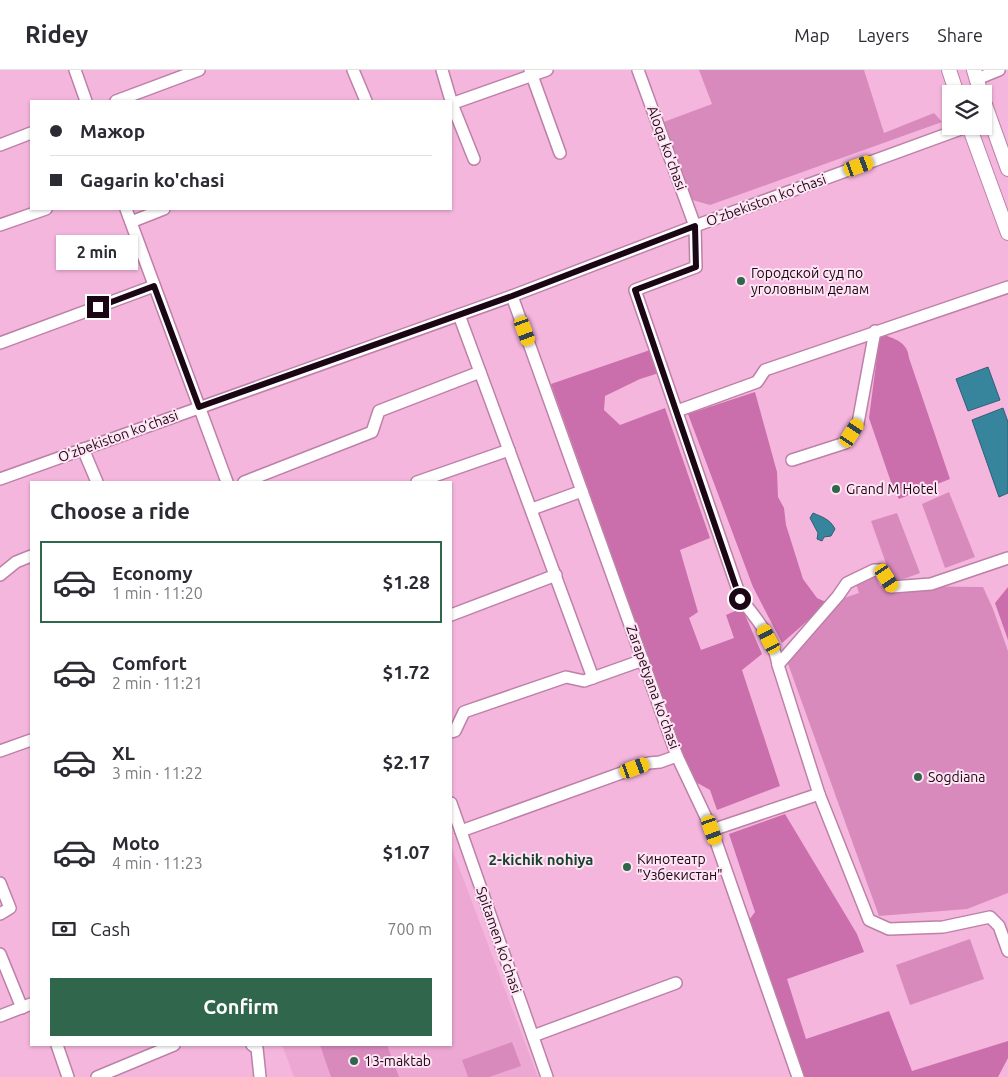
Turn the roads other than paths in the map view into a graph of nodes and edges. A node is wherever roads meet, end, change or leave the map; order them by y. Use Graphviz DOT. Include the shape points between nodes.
graph roads {
  1 [pos="75,70"];
  2 [pos="199,70"];
  3 [pos="353,70"];
  4 [pos="442,70"];
  5 [pos="547,70"];
  6 [pos="638,70"];
  7 [pos="949,70"];
  8 [pos="999,70"];
  9 [pos="531,73"];
  10 [pos="975,74"];
  11 [pos="955,85"];
  12 [pos="86,100"];
  13 [pos="119,100"];
  14 [pos="366,100"];
  15 [pos="451,100"];
  16 [pos="452,104"];
  17 [pos="992,131"];
  18 [pos="30,133"];
  19 [pos="944,135"];
  20 [pos="972,135"];
  21 [pos="0,145"];
  22 [pos="560,153"];
  23 [pos="474,159"];
  24 [pos="1008,169"];
  25 [pos="43,210"];
  26 [pos="126,210"];
  27 [pos="161,210"];
  28 [pos="131,222"];
  29 [pos="0,225"];
  30 [pos="695,226"];
  31 [pos="1008,233"];
  32 [pos="154,286"];
  33 [pos="1008,287"];
  34 [pos="512,296"];
  35 [pos="459,315"];
  36 [pos="875,331"];
  37 [pos="0,343"];
  38 [pos="480,372"];
  39 [pos="199,407"];
  40 [pos="677,410"];
  41 [pos="83,449"];
  42 [pos="510,450"];
  43 [pos="792,460"];
  44 [pos="0,479"];
  45 [pos="98,481"];
  46 [pos="228,481"];
  47 [pos="247,481"];
  48 [pos="420,481"];
  49 [pos="582,491"];
  50 [pos="532,509"];
  51 [pos="30,556"];
  52 [pos="1008,558"];
  53 [pos="0,575"];
  54 [pos="556,575"];
  55 [pos="452,615"];
  56 [pos="643,660"];
  57 [pos="778,665"];
  58 [pos="593,678"];
  59 [pos="452,732"];
  60 [pos="30,740"];
  61 [pos="0,751"];
  62 [pos="677,756"];
  63 [pos="819,794"];
  64 [pos="452,806"];
  65 [pos="712,830"];
  66 [pos="461,831"];
  67 [pos="0,883"];
  68 [pos="0,914"];
  69 [pos="1008,950"];
  70 [pos="0,954"];
  71 [pos="676,982"];
  72 [pos="26,1006"];
  73 [pos="0,1016"];
  74 [pos="533,1036"];
  75 [pos="57,1046"];
  76 [pos="172,1046"];
  77 [pos="254,1046"];
  78 [pos="68,1077"];
  79 [pos="98,1077"];
  80 [pos="260,1077"];
  81 [pos="547,1077"];
  82 [pos="798,1077"];
  1 -- 12 [label="street"];
  2 -- 13 [label="street"];
  3 -- 14 [label="street"];
  4 -- 15 [label="street"];
  5 -- 9 [label="street"];
  6 -- 30 [label="street, Aloqa ko'chasi"];
  7 -- 11 [label="main road"];
  8 -- 10 [label="street"];
  9 -- 16 [label="street"];
  9 -- 22 [label="street"];
  16 -- 23 [label="street"];
  17 -- 24 [label="main road"];
  18 -- 21 [label="street"];
  19 -- 30 [label="street, O‘zbekiston ko‘chasi"];
  20 -- 31 [label="main road"];
  25 -- 29 [label="street"];
  26 -- 28 [label="street"];
  27 -- 28 [label="street"];
  28 -- 32 [label="street"];
  30 -- 34 [label="street, O‘zbekiston ko‘chasi"];
  30 -- 40 [label="street, Aloqa ko'chasi" via="696,267 635,290"];
  32 -- 37 [label="street"];
  32 -- 39 [label="street"];
  33 -- 36 [label="street"];
  34 -- 35 [label="street, O‘zbekiston ko‘chasi"];
  34 -- 49 [label="street, Zarapetyana ko'chasi"];
  35 -- 38 [label="street"];
  35 -- 39 [label="street, O‘zbekiston ko‘chasi"];
  36 -- 40 [label="street" via="765,370 757,382"];
  36 -- 43 [label="street" via="858,423 846,443"];
  38 -- 42 [label="street"];
  38 -- 47 [label="street" via="379,412 372,432"];
  39 -- 41 [label="street, O‘zbekiston ko‘chasi"];
  39 -- 46 [label="street"];
  40 -- 57 [label="street" via="740,599 761,625"];
  41 -- 44 [label="street, O‘zbekiston ko‘chasi"];
  41 -- 45 [label="street"];
  42 -- 48 [label="street"];
  42 -- 50 [label="street"];
  49 -- 50 [label="street"];
  49 -- 56 [label="street, Zarapetyana ko'chasi"];
  50 -- 54 [label="street"];
  51 -- 53 [label="street" via="16,562"];
  52 -- 57 [label="street" via="932,584 892,587 882,570 874,570 847,582"];
  54 -- 55 [label="street"];
  54 -- 58 [label="street"];
  56 -- 58 [label="street"];
  56 -- 62 [label="street, Zarapetyana ko'chasi"];
  57 -- 63 [label="street"];
  58 -- 59 [label="street" via="584,681 566,678 464,712"];
  60 -- 61 [label="street"];
  62 -- 65 [label="street, Zarapetyana ko'chasi"];
  62 -- 66 [label="street" via="649,763"];
  63 -- 65 [label="street"];
  63 -- 69 [label="street" via="869,920 889,929 943,927 990,918 999,926"];
  64 -- 66 [label="street, Spitamen ko'chasi"];
  65 -- 82 [label="street, Zarapetyana ko'chasi"];
  66 -- 74 [label="street, Spitamen ko'chasi"];
  67 -- 68 [label="street" via="10,908"];
  70 -- 72 [label="street"];
  71 -- 74 [label="street"];
  72 -- 73 [label="street"];
  74 -- 81 [label="street, Spitamen ko'chasi"];
  75 -- 78 [label="street"];
  76 -- 79 [label="street"];
  77 -- 80 [label="street" via="257,1048"];
}
